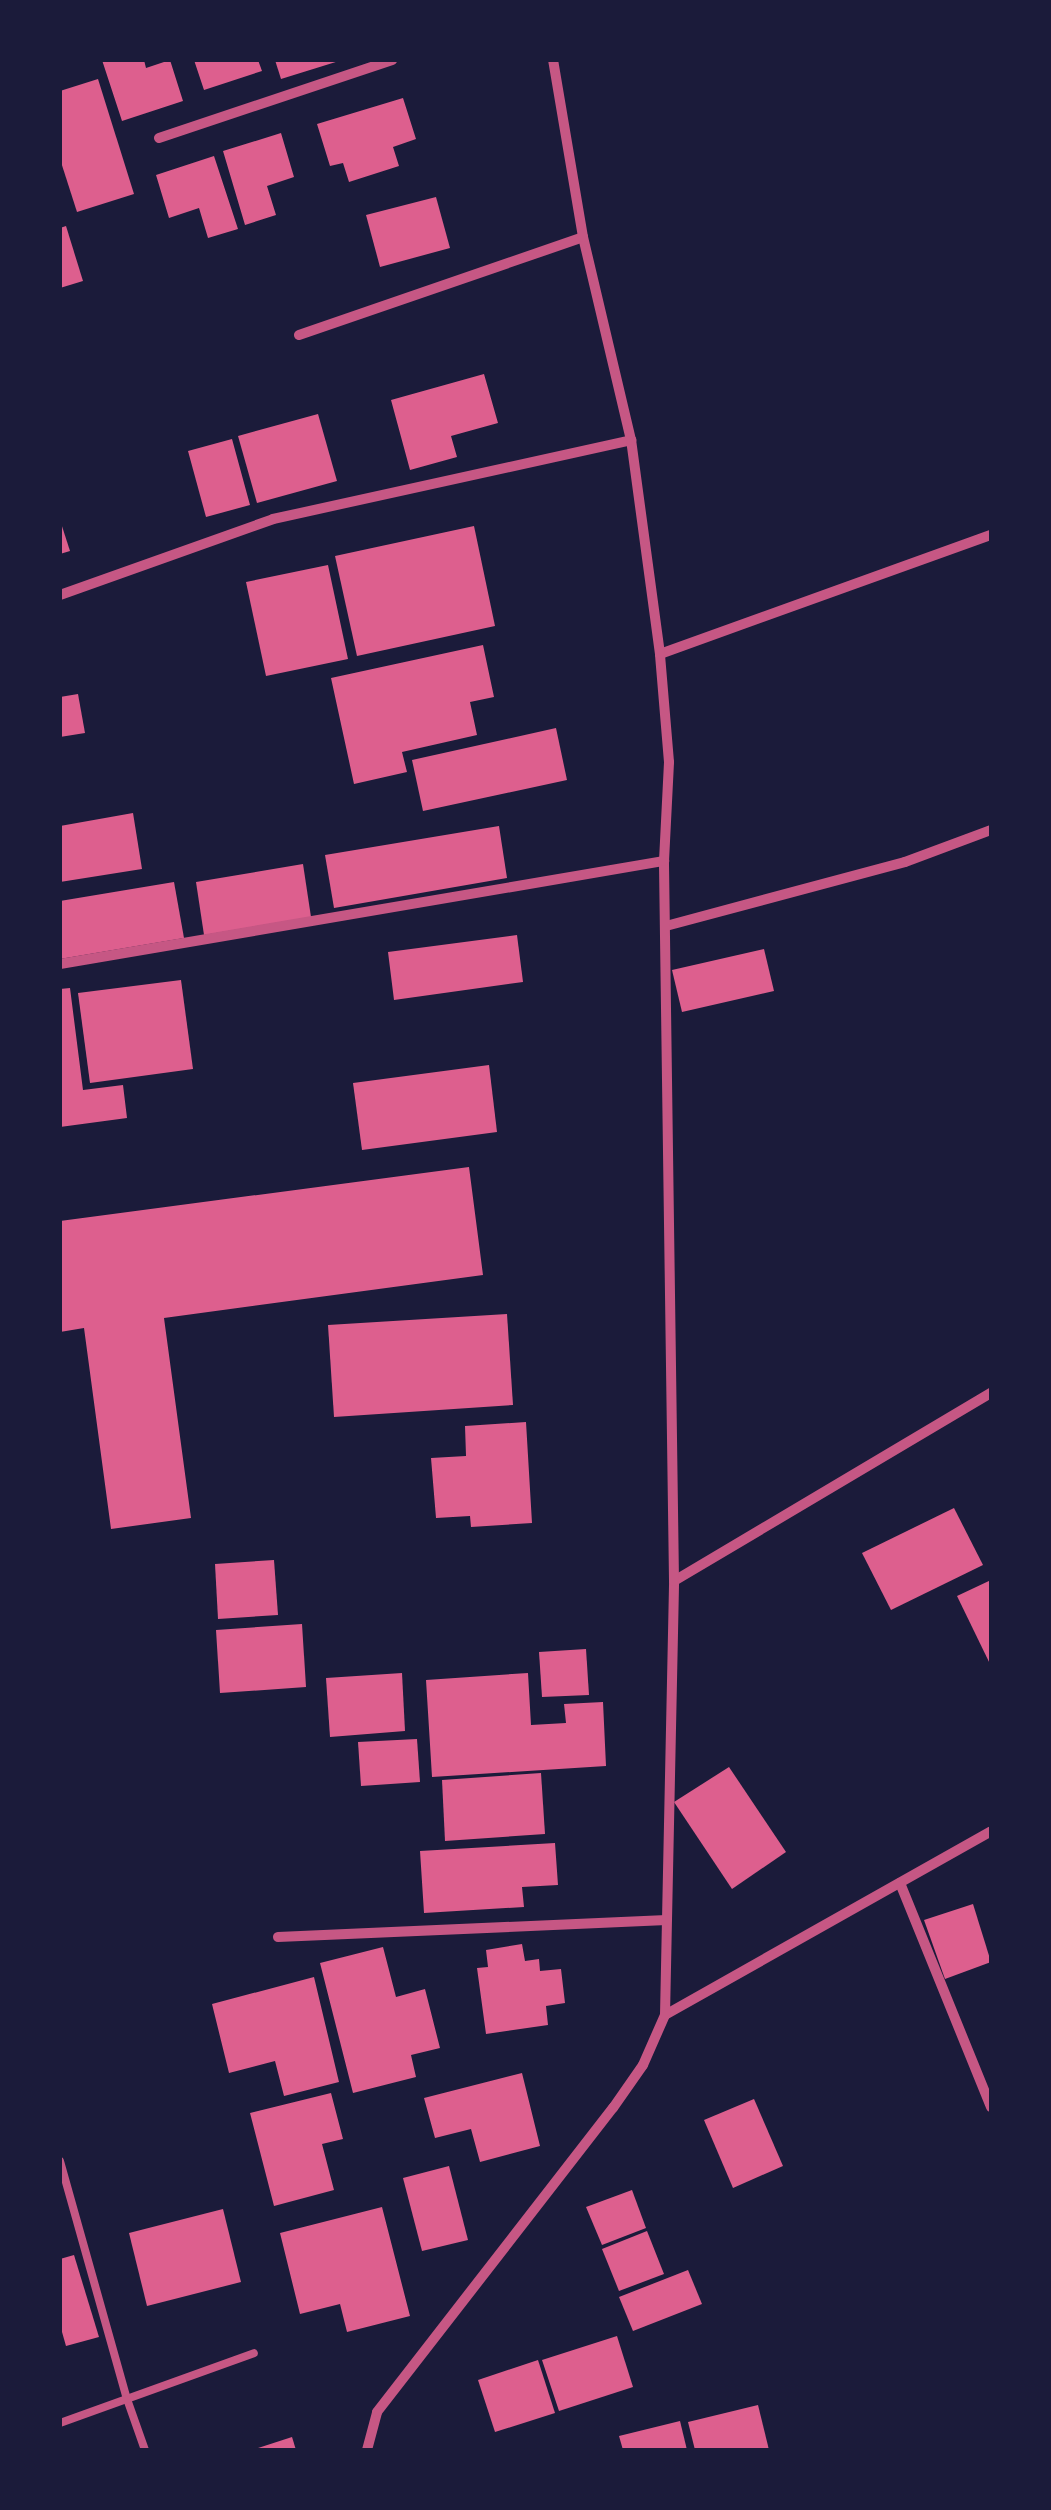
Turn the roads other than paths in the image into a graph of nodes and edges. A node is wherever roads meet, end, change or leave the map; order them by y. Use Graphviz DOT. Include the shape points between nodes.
graph roads {
  1 [pos="392,60"];
  2 [pos="553,60"];
  3 [pos="159,138"];
  4 [pos="583,236"];
  5 [pos="299,335"];
  6 [pos="631,440"];
  7 [pos="991,536"];
  8 [pos="60,595"];
  9 [pos="660,654"];
  10 [pos="991,830"];
  11 [pos="664,861"];
  12 [pos="666,926"];
  13 [pos="60,964"];
  14 [pos="991,1392"];
  15 [pos="674,1580"];
  16 [pos="991,1831"];
  17 [pos="900,1883"];
  18 [pos="667,1920"];
  19 [pos="278,1937"];
  20 [pos="665,2015"];
  21 [pos="991,2107"];
  22 [pos="60,2161"];
  23 [pos="254,2352"];
  24 [pos="126,2399"];
  25 [pos="60,2424"];
  26 [pos="145,2450"];
  27 [pos="367,2450"];
  1 -- 3 [label="street"];
  2 -- 4 [label="street"];
  4 -- 5 [label="street"];
  4 -- 6 [label="street"];
  6 -- 8 [label="street" via="273,518"];
  6 -- 9 [label="street"];
  7 -- 9 [label="street"];
  9 -- 11 [label="street" via="668,762"];
  10 -- 12 [label="street" via="905,862"];
  11 -- 12 [label="street"];
  11 -- 13 [label="street"];
  12 -- 15 [label="street"];
  14 -- 15 [label="street"];
  15 -- 18 [label="street"];
  16 -- 17 [label="street"];
  17 -- 20 [label="street"];
  17 -- 21 [label="street"];
  18 -- 19 [label="street"];
  18 -- 20 [label="street"];
  20 -- 27 [label="street" via="643,2065 613,2108 377,2412"];
  22 -- 24 [label="lane"];
  23 -- 24 [label="lane"];
  24 -- 25 [label="lane"];
  24 -- 26 [label="lane"];
}
